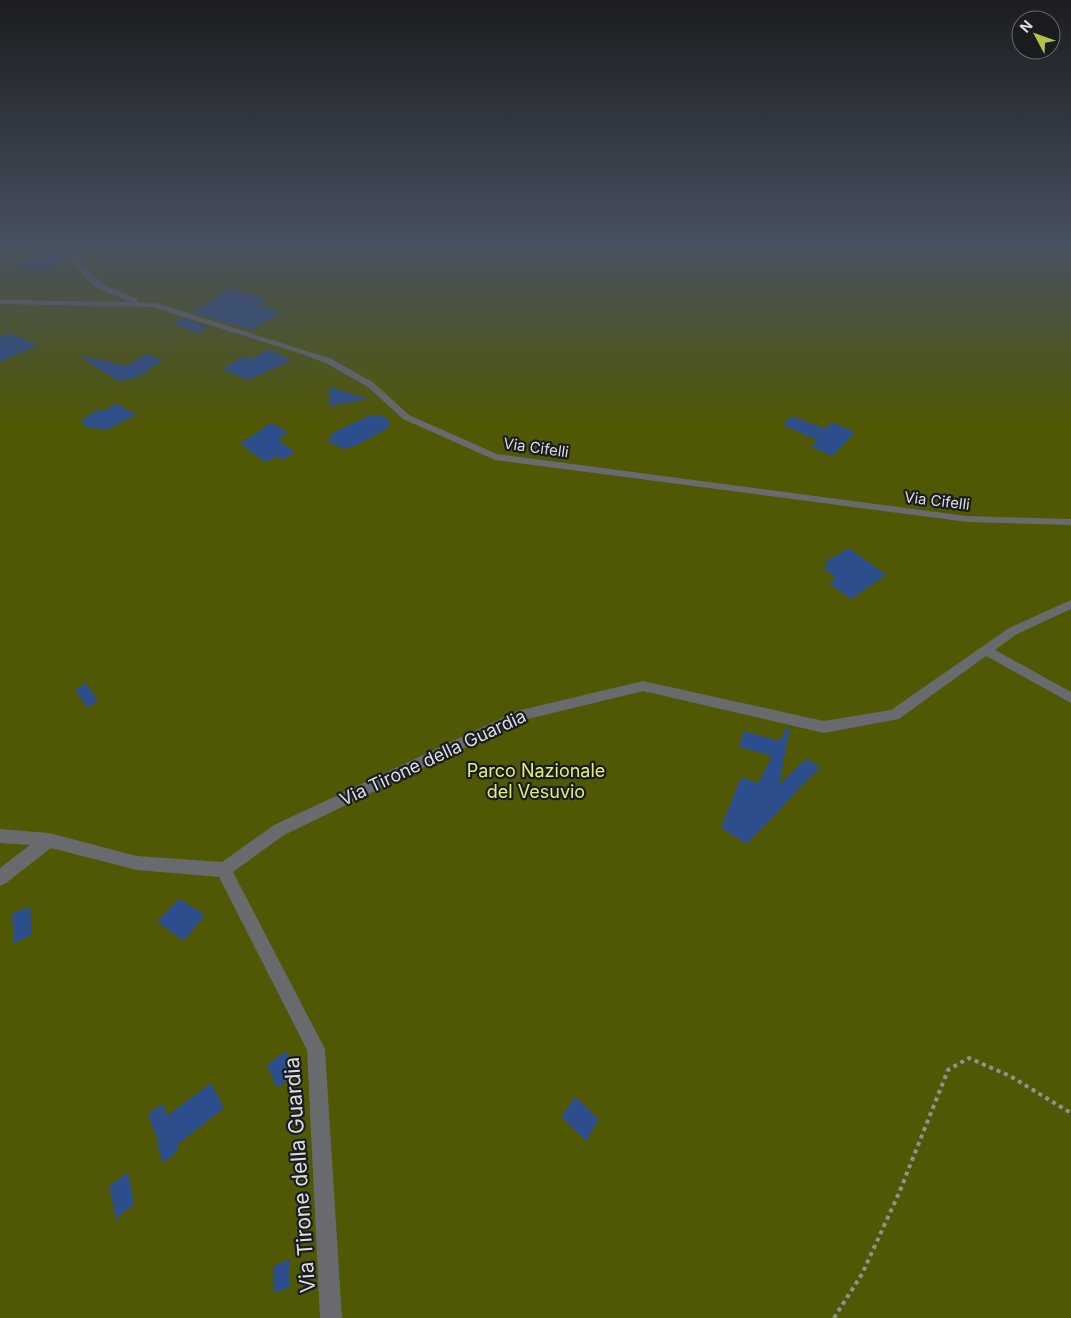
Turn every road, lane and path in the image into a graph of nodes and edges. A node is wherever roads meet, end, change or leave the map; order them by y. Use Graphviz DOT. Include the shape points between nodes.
graph roads {
  1 [pos="155,306"];
  2 [pos="1071,522"];
  3 [pos="1071,604"];
  4 [pos="984,650"];
  5 [pos="1071,698"];
  6 [pos="0,836"];
  7 [pos="48,840"];
  8 [pos="224,870"];
  9 [pos="0,878"];
  10 [pos="1071,1113"];
  11 [pos="331,1318"];
  12 [pos="834,1318"];
  1 -- 2 [label="street, Via Cifelli" via="329,361 370,385 406,417 496,457 967,519"];
  3 -- 4 [label="street, Via Tirone della Guardia" via="1013,631"];
  4 -- 5 [label="street"];
  4 -- 8 [label="street, Via Tirone della Guardia" via="894,715 824,728 643,686 517,716 279,830"];
  6 -- 7 [label="street"];
  7 -- 8 [label="street" via="137,863"];
  7 -- 9 [label="street"];
  8 -- 11 [label="street, Via Tirone della Guardia" via="316,1049"];
  10 -- 12 [label="path" via="1010,1076 969,1058 948,1070 899,1193 866,1265"];
}
